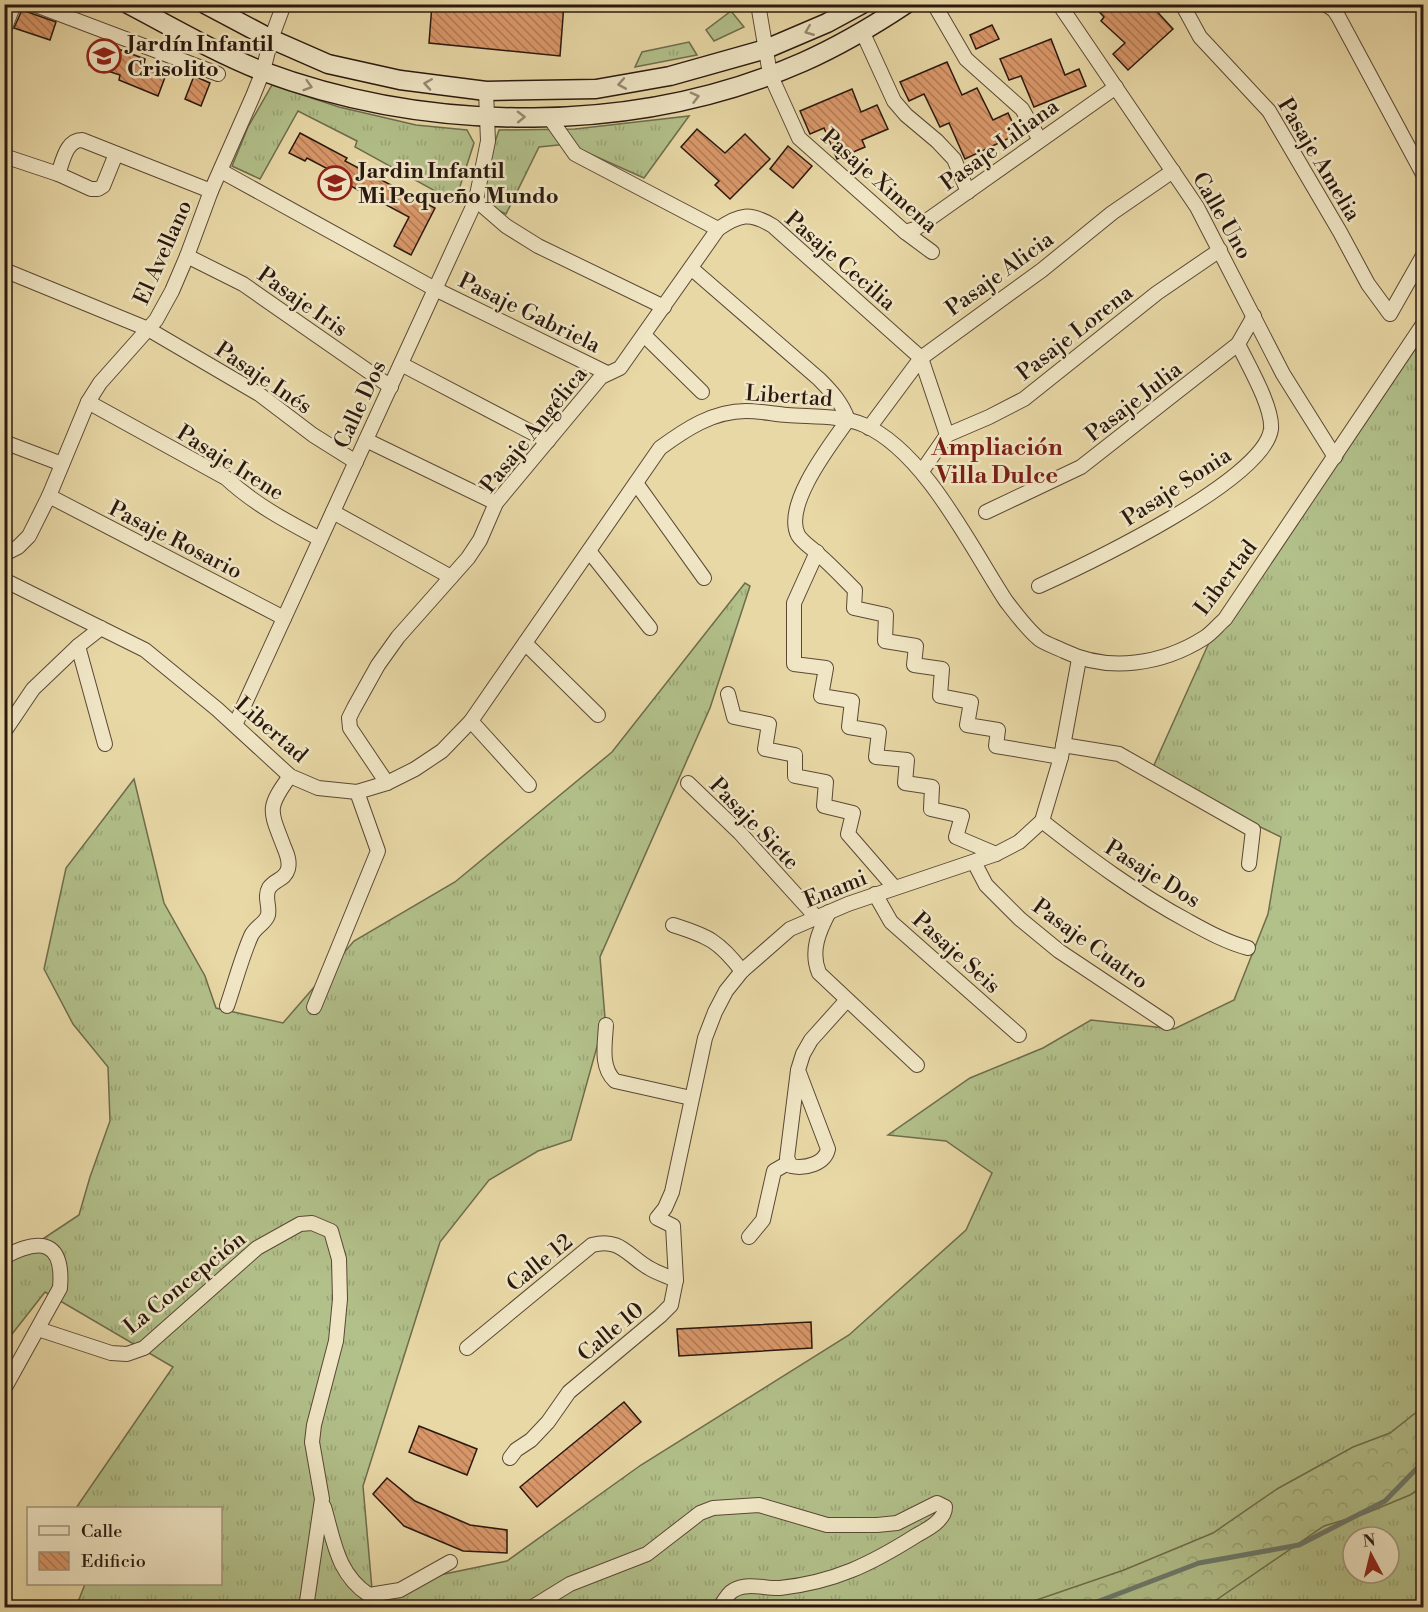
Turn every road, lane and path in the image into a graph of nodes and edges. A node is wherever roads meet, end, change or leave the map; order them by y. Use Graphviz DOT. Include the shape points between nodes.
graph roads {
  1 [pos="14,4"];
  2 [pos="33,4"];
  3 [pos="128,4"];
  4 [pos="205,4"];
  5 [pos="284,4"];
  6 [pos="758,4"];
  7 [pos="861,4"];
  8 [pos="906,4"];
  9 [pos="934,4"];
  10 [pos="1059,4"];
  11 [pos="1182,4"];
  12 [pos="1325,4"];
  13 [pos="4,30"];
  14 [pos="862,31"];
  15 [pos="271,39"];
  16 [pos="766,48"];
  17 [pos="263,71"];
  18 [pos="218,74"];
  19 [pos="770,74"];
  20 [pos="1116,87"];
  21 [pos="486,91"];
  22 [pos="487,117"];
  23 [pos="549,117"];
  24 [pos="1040,140"];
  25 [pos="116,154"];
  26 [pos="4,156"];
  27 [pos="222,171"];
  28 [pos="1173,171"];
  29 [pos="58,174"];
  30 [pos="1424,176"];
  31 [pos="211,191"];
  32 [pos="968,192"];
  33 [pos="476,200"];
  34 [pos="718,229"];
  35 [pos="905,232"];
  36 [pos="1220,250"];
  37 [pos="932,252"];
  38 [pos="1424,254"];
  39 [pos="187,256"];
  40 [pos="691,268"];
  41 [pos="4,270"];
  42 [pos="435,289"];
  43 [pos="664,308"];
  44 [pos="1254,316"];
  45 [pos="1423,325"];
  46 [pos="148,329"];
  47 [pos="644,335"];
  48 [pos="1238,345"];
  49 [pos="921,358"];
  50 [pos="401,364"];
  51 [pos="607,373"];
  52 [pos="391,387"];
  53 [pos="702,392"];
  54 [pos="88,402"];
  55 [pos="848,420"];
  56 [pos="869,428"];
  57 [pos="947,435"];
  58 [pos="366,440"];
  59 [pos="548,441"];
  60 [pos="4,442"];
  61 [pos="1335,457"];
  62 [pos="356,462"];
  63 [pos="62,464"];
  64 [pos="922,471"];
  65 [pos="636,483"];
  66 [pos="49,496"];
  67 [pos="496,503"];
  68 [pos="333,512"];
  69 [pos="986,512"];
  70 [pos="320,538"];
  71 [pos="589,551"];
  72 [pos="817,552"];
  73 [pos="4,554"];
  74 [pos="451,577"];
  75 [pos="704,578"];
  76 [pos="4,580"];
  77 [pos="1039,586"];
  78 [pos="284,618"];
  79 [pos="101,628"];
  80 [pos="650,628"];
  81 [pos="525,643"];
  82 [pos="78,646"];
  83 [pos="1079,658"];
  84 [pos="728,694"];
  85 [pos="597,716"];
  86 [pos="471,721"];
  87 [pos="235,725"];
  88 [pos="4,732"];
  89 [pos="105,744"];
  90 [pos="1062,751"];
  91 [pos="291,776"];
  92 [pos="387,783"];
  93 [pos="688,783"];
  94 [pos="530,785"];
  95 [pos="357,792"];
  96 [pos="1042,821"];
  97 [pos="996,854"];
  98 [pos="974,862"];
  99 [pos="1249,864"];
  100 [pos="894,887"];
  101 [pos="875,894"];
  102 [pos="823,915"];
  103 [pos="673,925"];
  104 [pos="1248,948"];
  105 [pos="742,971"];
  106 [pos="846,1001"];
  107 [pos="227,1006"];
  108 [pos="314,1007"];
  109 [pos="1167,1023"];
  110 [pos="606,1025"];
  111 [pos="1019,1035"];
  112 [pos="917,1065"];
  113 [pos="798,1070"];
  114 [pos="691,1098"];
  115 [pos="788,1163"];
  116 [pos="657,1218"];
  117 [pos="749,1237"];
  118 [pos="4,1257"];
  119 [pos="676,1280"];
  120 [pos="38,1329"];
  121 [pos="467,1348"];
  122 [pos="4,1389"];
  123 [pos="510,1458"];
  124 [pos="322,1499"];
  125 [pos="450,1562"];
  126 [pos="306,1608"];
  127 [pos="531,1608"];
  128 [pos="720,1608"];
  1 -- 13 [label="street"];
  2 -- 18 [label="street"];
  3 -- 17 [label="main road"];
  4 -- 15 [label="main road"];
  5 -- 15 [label="street, El Avellano"];
  6 -- 16 [label="street, Pasaje Ximena"];
  7 -- 16 [label="main road, one-way"];
  8 -- 14 [label="main road"];
  9 -- 24 [label="street" via="966,59 1022,109"];
  10 -- 20 [label="street, Calle Uno"];
  11 -- 38 [label="street, Pasaje Amelia" via="1200,37 1269,111 1368,284 1390,314"];
  12 -- 30 [label="street" via="1338,16"];
  14 -- 19 [label="main road"];
  14 -- 32 [label="street" via="894,101 954,159"];
  15 -- 17 [label="street, El Avellano"];
  21 -- 15 [label="main road, one-way" via="370,74 328,63"];
  16 -- 19 [label="street, Pasaje Ximena"];
  16 -- 21 [label="main road, one-way" via="670,76 596,89"];
  17 -- 22 [label="main road, one-way" via="365,102"];
  17 -- 27 [label="street, El Avellano"];
  23 -- 19 [label="main road, one-way" via="642,109 687,100"];
  19 -- 35 [label="street, Pasaje Ximena" via="799,138"];
  20 -- 24 [label="street, Pasaje Liliana"];
  20 -- 28 [label="street, Calle Uno"];
  21 -- 22 [label="street, Calle Dos"];
  22 -- 23 [label="main road, one-way"];
  22 -- 33 [label="street, Calle Dos" via="488,141"];
  23 -- 34 [label="street" via="575,154"];
  24 -- 32 [label="street, Pasaje Liliana"];
  25 -- 29 [label="street" via="75,140 69,145"];
  25 -- 29 [label="street" via="103,186 98,189"];
  25 -- 31 [label="street"];
  26 -- 29 [label="street"];
  27 -- 31 [label="street, El Avellano"];
  27 -- 42 [label="street, Pasaje Gabriela"];
  28 -- 36 [label="street, Calle Uno"];
  28 -- 49 [label="street, Pasaje Alicia"];
  31 -- 39 [label="street, El Avellano"];
  32 -- 35 [label="street, Pasaje Liliana"];
  33 -- 42 [label="street, Calle Dos"];
  33 -- 43 [label="street" via="506,226 538,246"];
  34 -- 40 [label="street, Pasaje Angélica"];
  34 -- 49 [label="street, Pasaje Cecilia" via="734,218 759,217"];
  35 -- 37 [label="street, Pasaje Ximena"];
  36 -- 44 [label="street, Calle Uno"];
  36 -- 57 [label="street, Pasaje Lorena" via="1156,293 1024,399"];
  39 -- 46 [label="street, El Avellano"];
  39 -- 52 [label="street, Pasaje Iris" via="243,284"];
  40 -- 43 [label="street, Pasaje Angélica"];
  40 -- 55 [label="street" via="819,379 834,394"];
  41 -- 46 [label="street, Pasaje Inés"];
  42 -- 50 [label="street, Calle Dos"];
  42 -- 51 [label="street, Pasaje Gabriela"];
  43 -- 47 [label="street, Pasaje Angélica"];
  44 -- 48 [label="street, Pasaje Julia"];
  44 -- 61 [label="street, Calle Uno" via="1283,374"];
  45 -- 61 [label="street, Libertad"];
  46 -- 54 [label="street, El Avellano"];
  46 -- 62 [label="street, Pasaje Inés" via="259,394 312,435"];
  47 -- 51 [label="street, Pasaje Angélica" via="620,368"];
  47 -- 53 [label="street"];
  48 -- 69 [label="street, Pasaje Julia" via="1081,467"];
  48 -- 77 [label="street, Pasaje Sonia" via="1269,411 1271,430 1264,447 1240,472 1186,508"];
  49 -- 56 [label="street, Pasaje Alicia"];
  49 -- 57 [label="street"];
  50 -- 52 [label="street, Calle Dos"];
  50 -- 59 [label="street"];
  51 -- 59 [label="street, Pasaje Angélica"];
  52 -- 58 [label="street, Calle Dos"];
  54 -- 63 [label="street, El Avellano"];
  54 -- 70 [label="street, Pasaje Irene" via="226,478 244,496"];
  55 -- 56 [label="street, Libertad"];
  55 -- 65 [label="street, Libertad" via="747,411 723,413 688,427 660,448"];
  55 -- 72 [label="street" via="817,465 798,505 798,534"];
  56 -- 64 [label="street, Libertad" via="894,444"];
  57 -- 64 [label="street"];
  58 -- 62 [label="street, Calle Dos"];
  58 -- 67 [label="street"];
  59 -- 67 [label="street, Pasaje Angélica"];
  60 -- 63 [label="street"];
  61 -- 83 [label="street, Libertad" via="1225,619 1206,637 1146,662 1112,664"];
  62 -- 68 [label="street, Calle Dos"];
  63 -- 66 [label="street, El Avellano"];
  64 -- 83 [label="street, Libertad" via="1021,621 1040,640"];
  65 -- 71 [label="street, Libertad"];
  65 -- 75 [label="street"];
  66 -- 73 [label="street, El Avellano" via="29,536"];
  66 -- 78 [label="street, Pasaje Rosario"];
  67 -- 74 [label="street, Pasaje Angélica" via="480,540"];
  68 -- 70 [label="street, Calle Dos"];
  68 -- 74 [label="street"];
  70 -- 78 [label="street, Calle Dos"];
  71 -- 80 [label="street"];
  71 -- 81 [label="street, Libertad"];
  72 -- 90 [label="street" via="855,590 854,608 886,615 885,641 916,646 914,665 942,669 939,696 971,702 968,725 998,730 996,746"];
  72 -- 97 [label="street" via="794,603 794,664 826,668 821,696 852,701 849,727 879,732 876,757 907,760 905,783 932,787 931,809 962,816 956,837"];
  74 -- 92 [label="street, Pasaje Angélica" via="398,637 349,718 350,728"];
  76 -- 79 [label="street, Libertad"];
  78 -- 87 [label="street, Calle Dos"];
  79 -- 82 [label="street"];
  79 -- 87 [label="street, Libertad" via="152,655"];
  81 -- 85 [label="street"];
  81 -- 86 [label="street, Libertad"];
  82 -- 88 [label="street" via="33,689"];
  82 -- 89 [label="street"];
  83 -- 90 [label="street"];
  84 -- 100 [label="street" via="734,717 769,724 765,749 795,754 795,776 825,782 824,806 853,813 848,834"];
  86 -- 92 [label="street, Libertad" via="442,751"];
  86 -- 94 [label="street"];
  87 -- 91 [label="street, Libertad"];
  90 -- 96 [label="street"];
  90 -- 99 [label="street" via="1119,754 1253,830"];
  91 -- 95 [label="street, Libertad" via="318,788"];
  91 -- 107 [label="street" via="277,794 271,813 288,857 288,871 269,889 268,916 252,934"];
  92 -- 95 [label="street, Libertad"];
  93 -- 102 [label="street, Pasaje Siete"];
  95 -- 108 [label="street" via="378,850"];
  96 -- 97 [label="street, Enami" via="1019,842"];
  96 -- 104 [label="street, Pasaje Dos" via="1153,902 1228,942"];
  97 -- 98 [label="street, Enami"];
  98 -- 100 [label="street, Enami"];
  98 -- 109 [label="street, Pasaje Cuatro" via="986,885 1020,919 1068,957"];
  100 -- 101 [label="street, Enami"];
  101 -- 102 [label="street, Enami"];
  101 -- 111 [label="street, Pasaje Seis" via="891,922"];
  102 -- 105 [label="street, Enami" via="790,929"];
  102 -- 106 [label="street" via="815,964"];
  103 -- 105 [label="street" via="704,934 727,952"];
  105 -- 114 [label="street, Enami" via="715,1012"];
  106 -- 112 [label="street"];
  106 -- 113 [label="street" via="811,1040"];
  110 -- 114 [label="street" via="606,1068 615,1081"];
  113 -- 115 [label="street"];
  113 -- 115 [label="street" via="828,1149 823,1159 805,1167 791,1167"];
  114 -- 116 [label="street, Enami" via="672,1192"];
  115 -- 117 [label="street" via="774,1171 763,1220"];
  116 -- 119 [label="street, Calle 10" via="673,1226"];
  118 -- 120 [label="street" via="36,1245 46,1246 59,1260 60,1288"];
  119 -- 121 [label="street, Calle 12" via="648,1268 615,1244 592,1245"];
  119 -- 123 [label="street, Calle 10" via="671,1305 569,1392 548,1422"];
  120 -- 122 [label="street"];
  120 -- 124 [label="street, La Concepción" via="111,1353 127,1354 144,1348 257,1248 300,1224 312,1223 332,1231 339,1259 336,1341 312,1442"];
  124 -- 125 [label="street" via="342,1567 357,1588 369,1595 400,1590"];
  124 -- 126 [label="street, La Concepción"];
  127 -- 128 [label="street" via="570,1584 647,1554 700,1513 713,1509 759,1505 828,1525 878,1525 897,1523 937,1503 945,1507 945,1514 934,1524 883,1557 834,1579 778,1588 743,1587 733,1590"];
}
